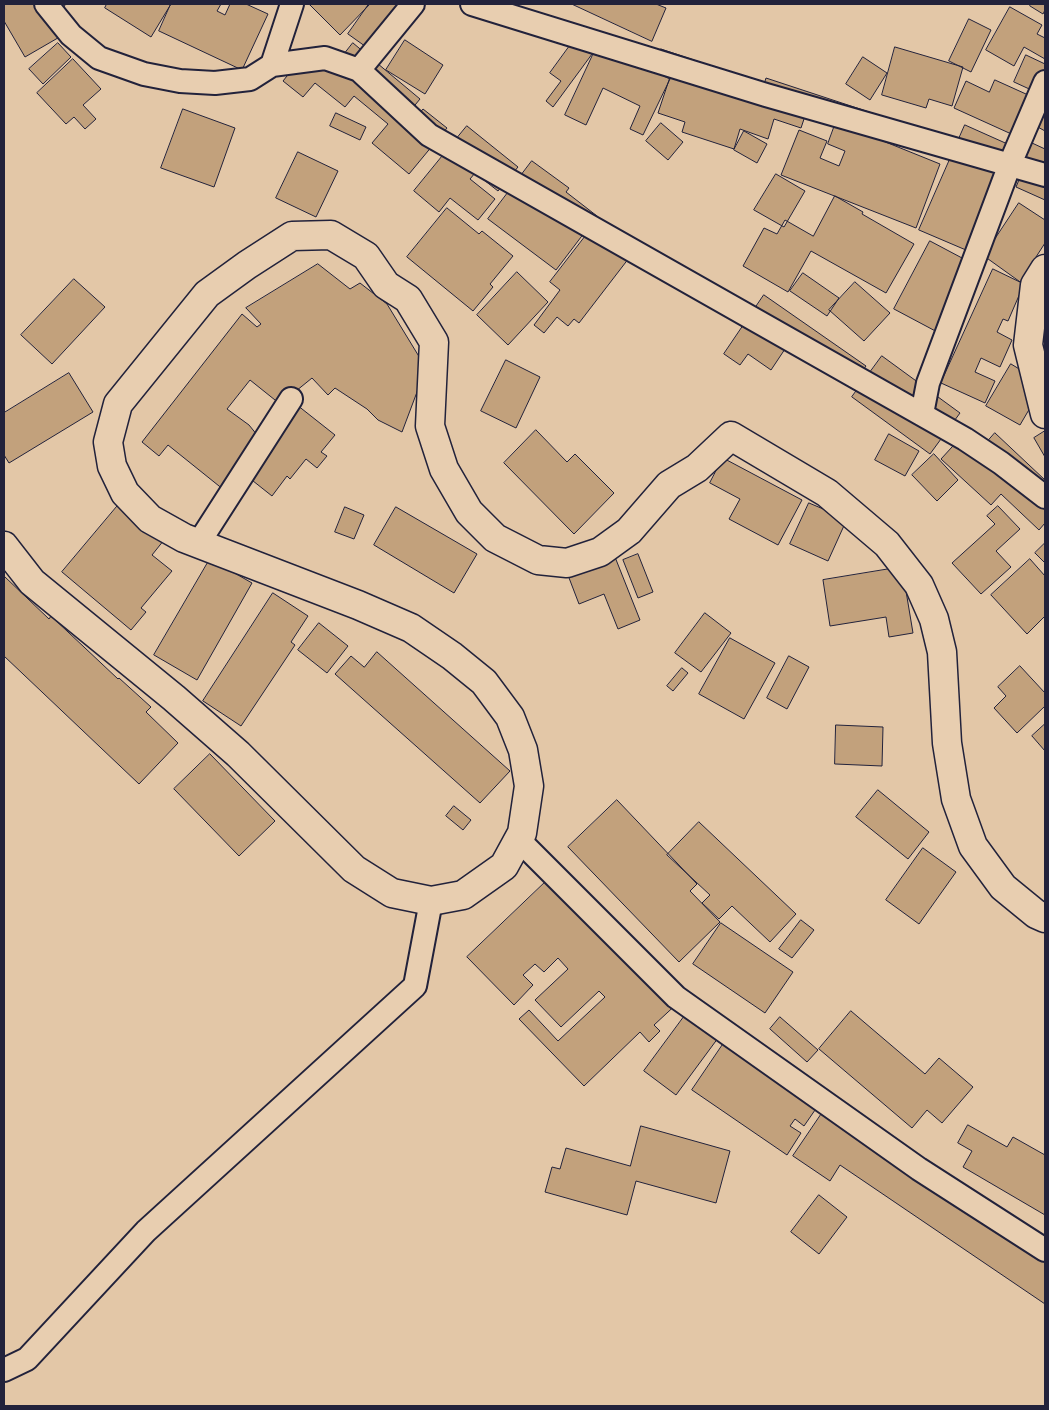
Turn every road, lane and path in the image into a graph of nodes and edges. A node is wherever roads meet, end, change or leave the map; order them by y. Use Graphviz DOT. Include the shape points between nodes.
graph roads {
  1 [pos="46,4"];
  2 [pos="292,4"];
  3 [pos="413,4"];
  4 [pos="472,4"];
  5 [pos="272,65"];
  6 [pos="359,70"];
  7 [pos="1045,82"];
  8 [pos="1010,164"];
  9 [pos="1045,174"];
  10 [pos="1045,269"];
  11 [pos="291,399"];
  12 [pos="922,414"];
  13 [pos="1045,414"];
  14 [pos="1045,497"];
  15 [pos="198,544"];
  16 [pos="4,546"];
  17 [pos="518,839"];
  18 [pos="431,901"];
  19 [pos="1045,918"];
  20 [pos="1045,1250"];
  21 [pos="4,1370"];
  1 -- 5 [label="street" via="70,35 99,58 144,74 215,83 250,80"];
  2 -- 5 [label="street"];
  3 -- 6 [label="street"];
  4 -- 8 [label="street" via="766,95"];
  5 -- 6 [label="street" via="325,58"];
  6 -- 12 [label="street" via="429,135"];
  7 -- 8 [label="street"];
  8 -- 9 [label="street"];
  8 -- 12 [label="street" via="928,383"];
  10 -- 13 [label="main road" via="1035,285 1028,345"];
  11 -- 15 [label="street"];
  12 -- 14 [label="street" via="1001,463"];
  15 -- 17 [label="main road" via="410,628 484,682 510,717 523,750 529,786 522,833"];
  15 -- 19 [label="main road" via="150,519 125,493 112,466 108,442 118,404 207,294 292,236 331,234 366,256 386,285 408,299 434,342 430,426 449,478 469,512 495,538 538,560 567,563 600,552 629,531 669,485 697,468 731,436 827,493 887,544 919,585 934,619 942,652 946,743 956,799 973,846 1003,887"];
  16 -- 18 [label="main road" via="32,582 224,742 354,869 392,893"];
  17 -- 18 [label="main road" via="504,866 463,895"];
  17 -- 20 [label="street" via="676,997 919,1169"];
  18 -- 21 [label="street" via="416,986 146,1231 27,1359"];
}
